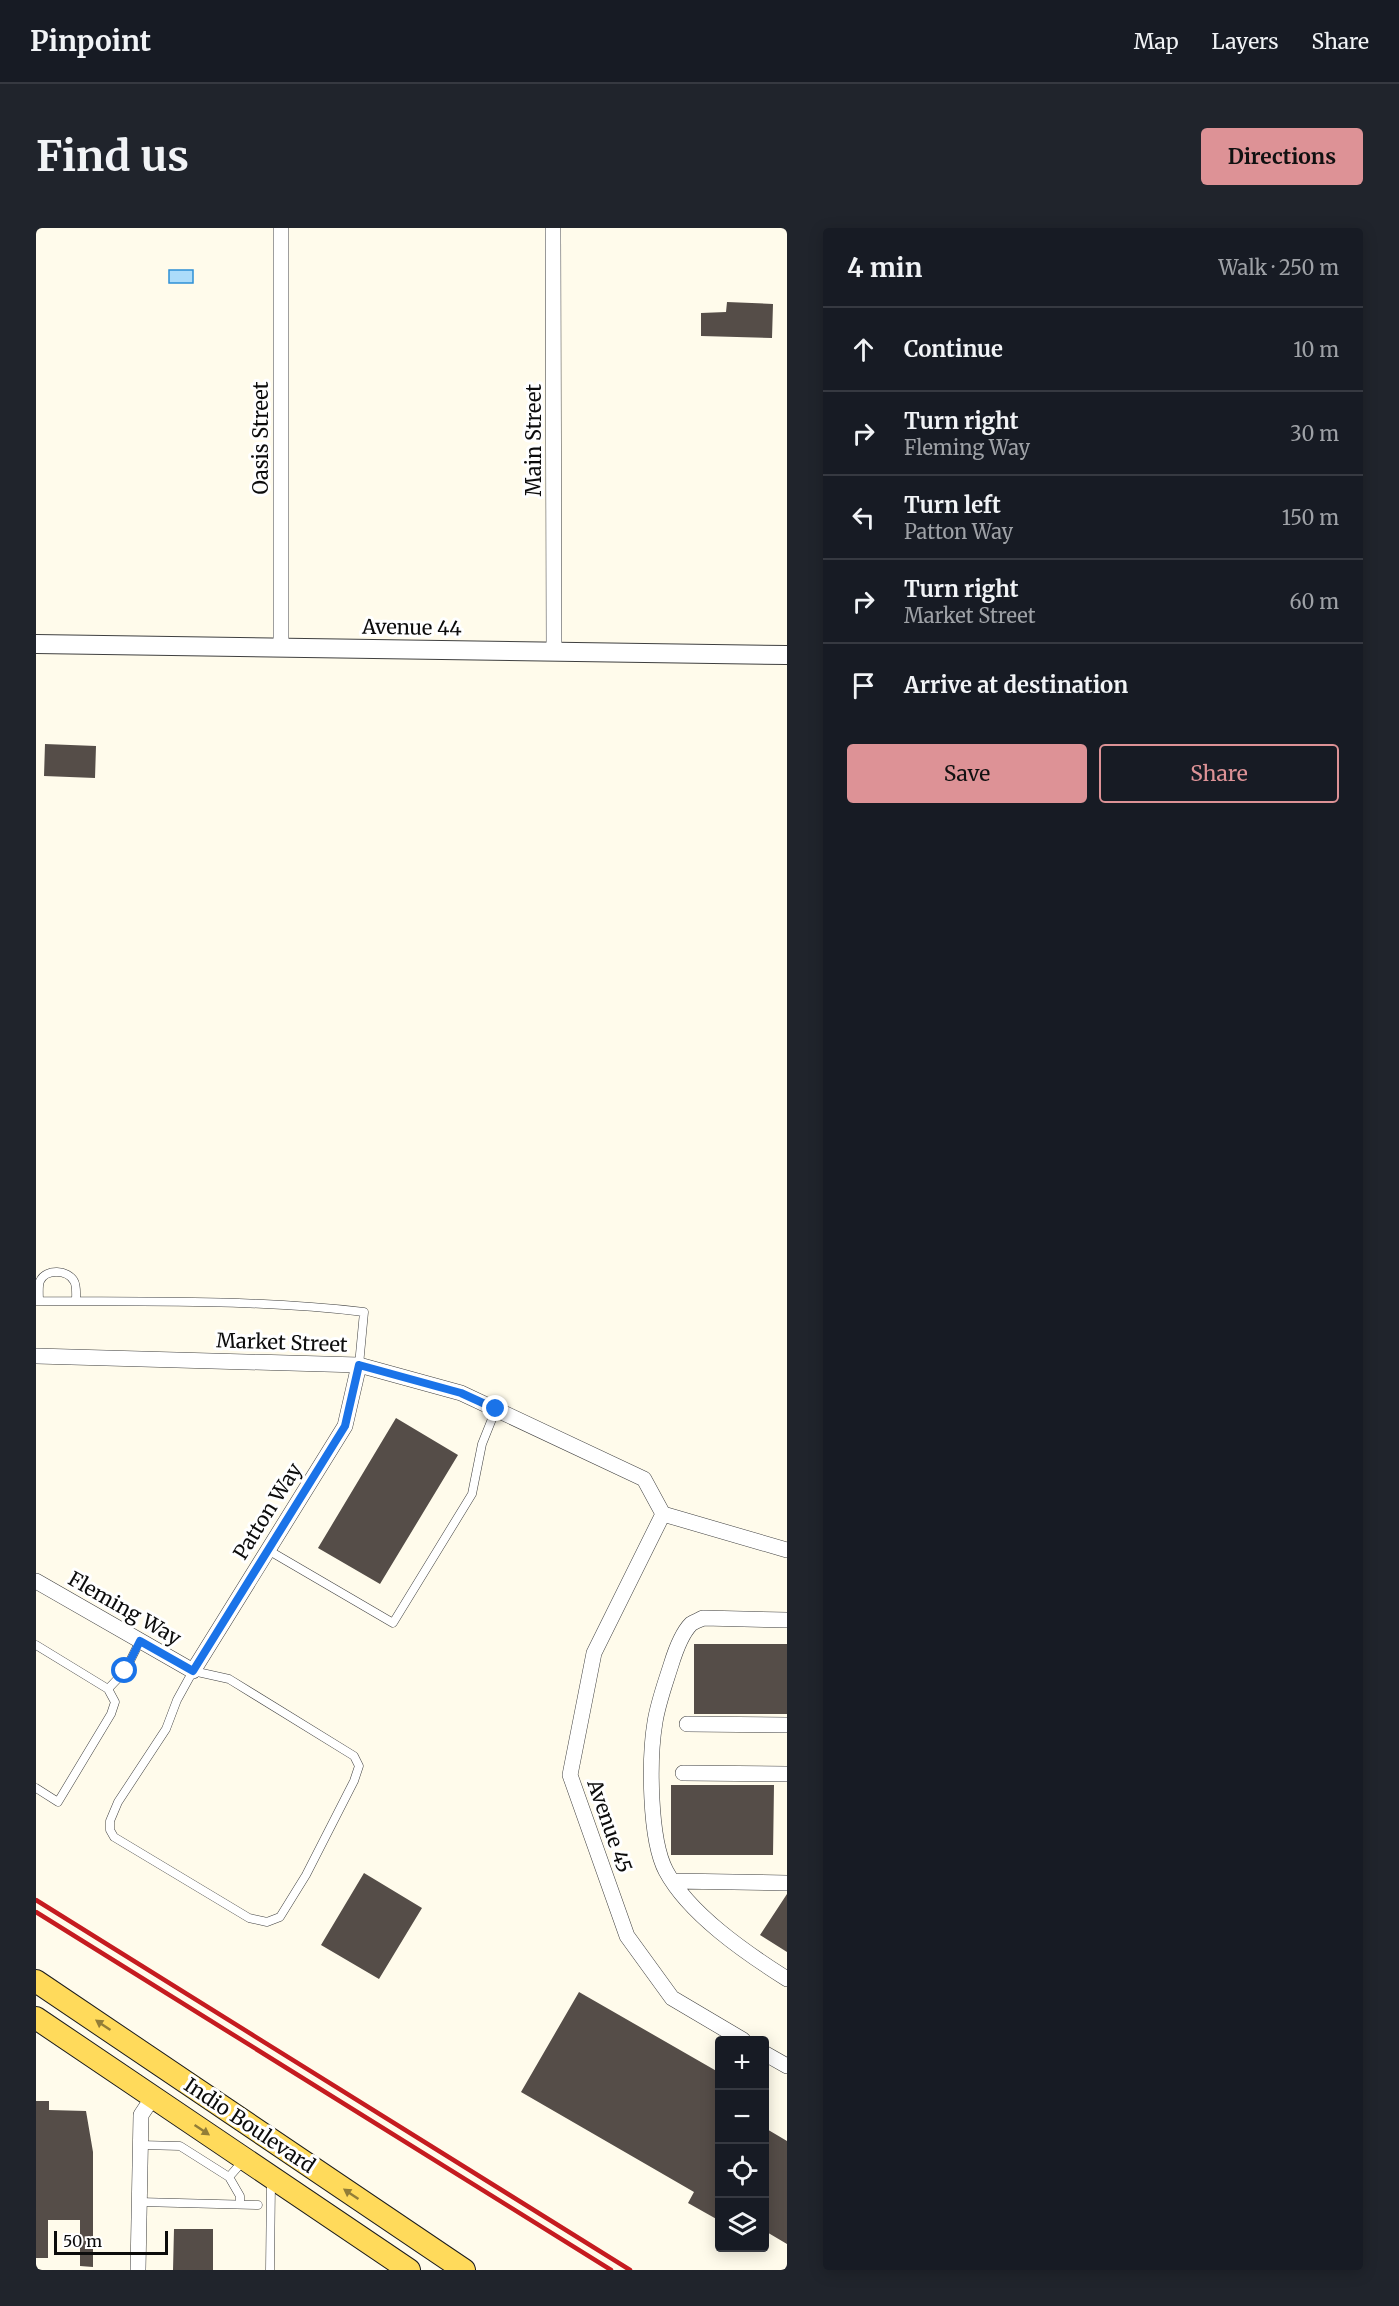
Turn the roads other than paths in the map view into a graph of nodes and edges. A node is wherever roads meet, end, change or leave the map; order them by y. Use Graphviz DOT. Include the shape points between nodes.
graph roads {
  1 [pos="280,228"];
  2 [pos="553,228"];
  3 [pos="36,644"];
  4 [pos="281,648"];
  5 [pos="554,652"];
  6 [pos="787,656"];
  7 [pos="37,1301"];
  8 [pos="76,1301"];
  9 [pos="36,1356"];
  10 [pos="359,1365"];
  11 [pos="496,1409"];
  12 [pos="663,1515"];
  13 [pos="268,1550"];
  14 [pos="787,1550"];
  15 [pos="36,1581"];
  16 [pos="787,1620"];
  17 [pos="140,1641"];
  18 [pos="36,1645"];
  19 [pos="193,1671"];
  20 [pos="108,1689"];
  21 [pos="687,1724"];
  22 [pos="787,1725"];
  23 [pos="683,1773"];
  24 [pos="787,1774"];
  25 [pos="36,1788"];
  26 [pos="673,1881"];
  27 [pos="787,1883"];
  28 [pos="787,1979"];
  29 [pos="37,1982"];
  30 [pos="36,2018"];
  31 [pos="736,2036"];
  32 [pos="127,2041"];
  33 [pos="769,2055"];
  34 [pos="787,2066"];
  35 [pos="153,2097"];
  36 [pos="141,2145"];
  37 [pos="244,2159"];
  38 [pos="301,2160"];
  39 [pos="230,2177"];
  40 [pos="280,2183"];
  41 [pos="140,2202"];
  42 [pos="240,2204"];
  43 [pos="258,2205"];
  44 [pos="404,2232"];
  45 [pos="138,2270"];
  46 [pos="270,2270"];
  47 [pos="409,2270"];
  48 [pos="437,2270"];
  49 [pos="464,2270"];
  1 -- 4 [label="street, Oasis Street"];
  2 -- 5 [label="street, Main Street"];
  3 -- 4 [label="street, Avenue 44"];
  4 -- 5 [label="street, Avenue 44"];
  5 -- 6 [label="street, Avenue 44"];
  7 -- 8 [label="lane"];
  7 -- 8 [label="lane" via="39,1282 45,1275 62,1272 76,1283"];
  8 -- 10 [label="lane" via="243,1303 364,1312"];
  9 -- 10 [label="street, Market Street"];
  10 -- 11 [label="street, Market Street" via="461,1393"];
  10 -- 13 [label="street, Patton Way" via="345,1426"];
  11 -- 12 [label="street, Market Street" via="644,1479"];
  11 -- 13 [label="lane" via="482,1444 472,1494 393,1623"];
  12 -- 14 [label="street"];
  12 -- 31 [label="street, Avenue 45" via="594,1653 570,1775 627,1936 672,1998"];
  13 -- 19 [label="street, Patton Way"];
  15 -- 17 [label="street, Fleming Way"];
  16 -- 26 [label="street" via="703,1618 691,1624 676,1649 657,1713 652,1746 658,1849"];
  17 -- 19 [label="street, Fleming Way"];
  17 -- 20 [label="lane" via="125,1671"];
  18 -- 20 [label="lane"];
  19 -- 19 [label="lane" via="229,1679 354,1756 360,1766 306,1875 280,1917 267,1923 249,1918 114,1837 110,1830 118,1802 166,1729"];
  20 -- 25 [label="lane" via="115,1702 111,1714 58,1802"];
  21 -- 22 [label="street"];
  23 -- 24 [label="street"];
  26 -- 27 [label="street"];
  26 -- 28 [label="street" via="722,1934"];
  32 -- 29 [label="main road, Indio Boulevard, one-way"];
  30 -- 35 [label="main road, Indio Boulevard"];
  32 -- 35 [label="main road" via="146,2071"];
  32 -- 38 [label="main road, Indio Boulevard"];
  33 -- 34 [label="street"];
  35 -- 36 [label="street" via="141,2115"];
  35 -- 37 [label="main road, Indio Boulevard, one-way"];
  35 -- 38 [label="main road" via="171,2094 187,2098 255,2143"];
  36 -- 39 [label="lane" via="180,2146"];
  36 -- 41 [label="street"];
  37 -- 39 [label="lane"];
  37 -- 40 [label="main road, Indio Boulevard"];
  44 -- 38 [label="main road, Indio Boulevard, one-way"];
  39 -- 42 [label="lane"];
  40 -- 44 [label="main road" via="337,2205 397,2247 408,2247"];
  40 -- 46 [label="lane"];
  40 -- 47 [label="main road, Indio Boulevard"];
  41 -- 42 [label="lane"];
  41 -- 45 [label="street"];
  42 -- 43 [label="lane"];
  44 -- 48 [label="main road"];
  44 -- 49 [label="main road, Indio Boulevard"];
}
